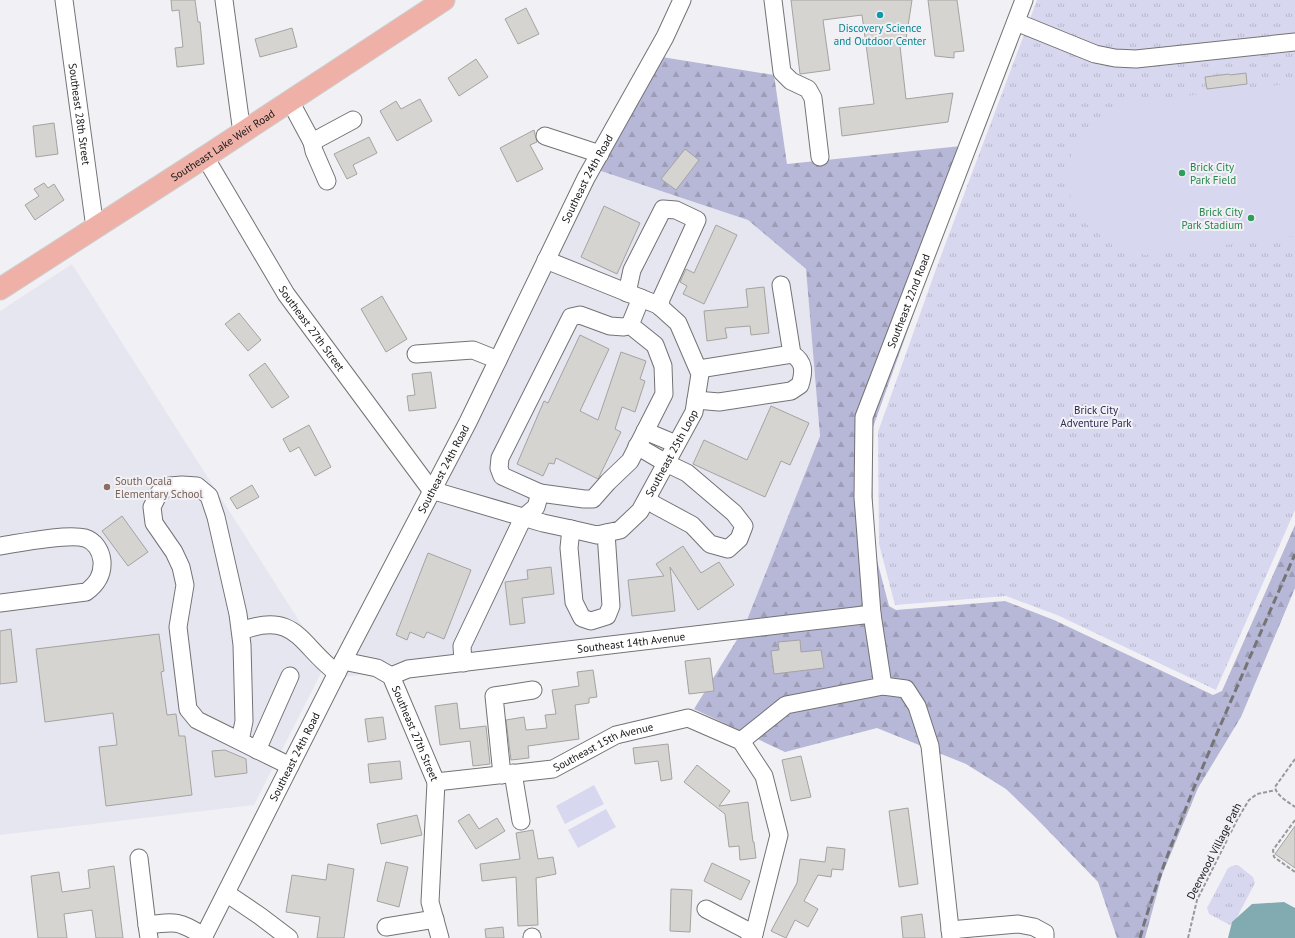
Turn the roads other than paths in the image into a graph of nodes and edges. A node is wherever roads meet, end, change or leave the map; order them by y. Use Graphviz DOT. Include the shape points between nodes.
graph roads {
  1 [pos="64,0"];
  2 [pos="224,0"];
  3 [pos="444,0"];
  4 [pos="682,0"];
  5 [pos="773,0"];
  6 [pos="1024,0"];
  7 [pos="1016,22"];
  8 [pos="1295,42"];
  9 [pos="290,101"];
  10 [pos="354,120"];
  11 [pos="242,133"];
  12 [pos="545,136"];
  13 [pos="312,142"];
  14 [pos="600,154"];
  15 [pos="205,157"];
  16 [pos="820,157"];
  17 [pos="328,181"];
  18 [pos="95,228"];
  19 [pos="546,260"];
  20 [pos="781,285"];
  21 [pos="0,289"];
  22 [pos="634,296"];
  23 [pos="660,308"];
  24 [pos="630,325"];
  25 [pos="416,354"];
  26 [pos="792,354"];
  27 [pos="498,360"];
  28 [pos="698,369"];
  29 [pos="696,400"];
  30 [pos="645,431"];
  31 [pos="676,444"];
  32 [pos="637,446"];
  33 [pos="666,463"];
  34 [pos="431,490"];
  35 [pos="540,493"];
  36 [pos="647,499"];
  37 [pos="523,518"];
  38 [pos="571,529"];
  39 [pos="606,533"];
  40 [pos="0,546"];
  41 [pos="0,603"];
  42 [pos="872,614"];
  43 [pos="240,632"];
  44 [pos="463,663"];
  45 [pos="340,667"];
  46 [pos="290,676"];
  47 [pos="391,676"];
  48 [pos="883,686"];
  49 [pos="533,690"];
  50 [pos="240,741"];
  51 [pos="741,741"];
  52 [pos="257,750"];
  53 [pos="290,766"];
  54 [pos="508,774"];
  55 [pos="436,782"];
  56 [pos="521,821"];
  57 [pos="139,858"];
  58 [pos="226,893"];
  59 [pos="706,909"];
  60 [pos="435,919"];
  61 [pos="386,927"];
  62 [pos="148,932"];
  63 [pos="951,934"];
  64 [pos="752,936"];
  65 [pos="203,937"];
  66 [pos="289,938"];
  67 [pos="440,938"];
  68 [pos="1045,938"];
  1 -- 18 [label="street, Southeast 28th Street"];
  2 -- 11 [label="street"];
  3 -- 9 [label="main road, Southeast Lake Weir Road"];
  4 -- 14 [label="street, Southeast 24th Road" via="665,37"];
  5 -- 16 [label="street" via="782,72 791,81 808,89 813,98"];
  6 -- 7 [label="street, Southeast 22nd Road"];
  7 -- 8 [label="street" via="1095,54 1115,58 1136,59"];
  7 -- 42 [label="street, Southeast 22nd Road" via="864,417 863,497"];
  9 -- 11 [label="main road, Southeast Lake Weir Road"];
  9 -- 13 [label="street"];
  10 -- 13 [label="street"];
  11 -- 15 [label="main road, Southeast Lake Weir Road"];
  12 -- 14 [label="street"];
  13 -- 17 [label="street"];
  14 -- 19 [label="street, Southeast 24th Road"];
  15 -- 18 [label="main road, Southeast Lake Weir Road"];
  15 -- 34 [label="street, Southeast 27th Street" via="286,294"];
  18 -- 21 [label="main road, Southeast Lake Weir Road"];
  19 -- 22 [label="street, Southeast 25th Loop"];
  19 -- 27 [label="street, Southeast 24th Road"];
  20 -- 26 [label="street"];
  22 -- 23 [label="street, Southeast 25th Loop"];
  22 -- 23 [label="street" via="632,270 663,209 676,210 697,220"];
  22 -- 24 [label="street"];
  23 -- 28 [label="street, Southeast 25th Loop" via="678,323"];
  24 -- 30 [label="street" via="654,345 663,366 664,394"];
  24 -- 35 [label="street" via="610,326 580,315 571,316 500,458 499,468 502,476"];
  25 -- 27 [label="street" via="473,350"];
  26 -- 28 [label="street"];
  26 -- 29 [label="street" via="798,358 803,375 800,386 791,391 719,402"];
  27 -- 34 [label="street, Southeast 24th Road"];
  28 -- 29 [label="street, Southeast 25th Loop" via="700,374"];
  29 -- 31 [label="street, Southeast 25th Loop" via="694,412"];
  30 -- 31 [label="street"];
  30 -- 32 [label="street"];
  31 -- 33 [label="street, Southeast 25th Loop"];
  32 -- 33 [label="street"];
  32 -- 35 [label="street" via="630,461 593,499"];
  33 -- 36 [label="street, Southeast 25th Loop"];
  33 -- 36 [label="street" via="687,473 734,513 744,526 740,539 728,549 710,544 692,525"];
  34 -- 37 [label="street, Southeast 25th Loop"];
  34 -- 45 [label="street, Southeast 24th Road"];
  35 -- 37 [label="street" via="536,507"];
  36 -- 39 [label="street, Southeast 25th Loop" via="640,511 620,530"];
  37 -- 38 [label="street, Southeast 25th Loop"];
  37 -- 44 [label="street" via="462,646"];
  38 -- 39 [label="street, Southeast 25th Loop" via="597,535"];
  38 -- 39 [label="street" via="569,548 574,602 582,618 591,621 607,616 611,606"];
  40 -- 41 [label="street" via="71,536 86,538 101,553 102,565 100,577 86,592"];
  42 -- 44 [label="street, Southeast 14th Avenue"];
  42 -- 48 [label="street"];
  43 -- 45 [label="street" via="255,626 268,625 290,630 308,644 328,666"];
  43 -- 50 [label="street" via="244,721"];
  43 -- 50 [label="street" via="237,606 209,496 197,486 170,486 159,493 152,507 154,523 174,552 185,585 178,627 188,709 197,720"];
  44 -- 47 [label="street, Southeast 14th Avenue" via="408,669"];
  45 -- 47 [label="street, Southeast 27th Street" via="377,668"];
  45 -- 53 [label="street, Southeast 24th Road"];
  46 -- 52 [label="street"];
  47 -- 55 [label="street, Southeast 27th Street"];
  48 -- 51 [label="street" via="786,706"];
  48 -- 63 [label="street" via="906,689 917,706 930,746"];
  49 -- 54 [label="street" via="494,696"];
  50 -- 52 [label="street"];
  51 -- 54 [label="street, Southeast 15th Avenue" via="688,718 616,735 553,768"];
  51 -- 64 [label="street" via="764,776 780,835"];
  52 -- 53 [label="street"];
  53 -- 58 [label="street, Southeast 24th Road"];
  54 -- 55 [label="street, Southeast 15th Avenue"];
  54 -- 56 [label="street"];
  55 -- 60 [label="street, Southeast 27th Street" via="430,902"];
  57 -- 62 [label="street"];
  58 -- 65 [label="street, Southeast 24th Road"];
  58 -- 66 [label="street"];
  59 -- 64 [label="street"];
  60 -- 61 [label="street"];
  60 -- 67 [label="street, Southeast 27th Street"];
  62 -- 65 [label="street" via="176,922"];
  63 -- 68 [label="street" via="1018,924 1034,927 1045,933"];
}
